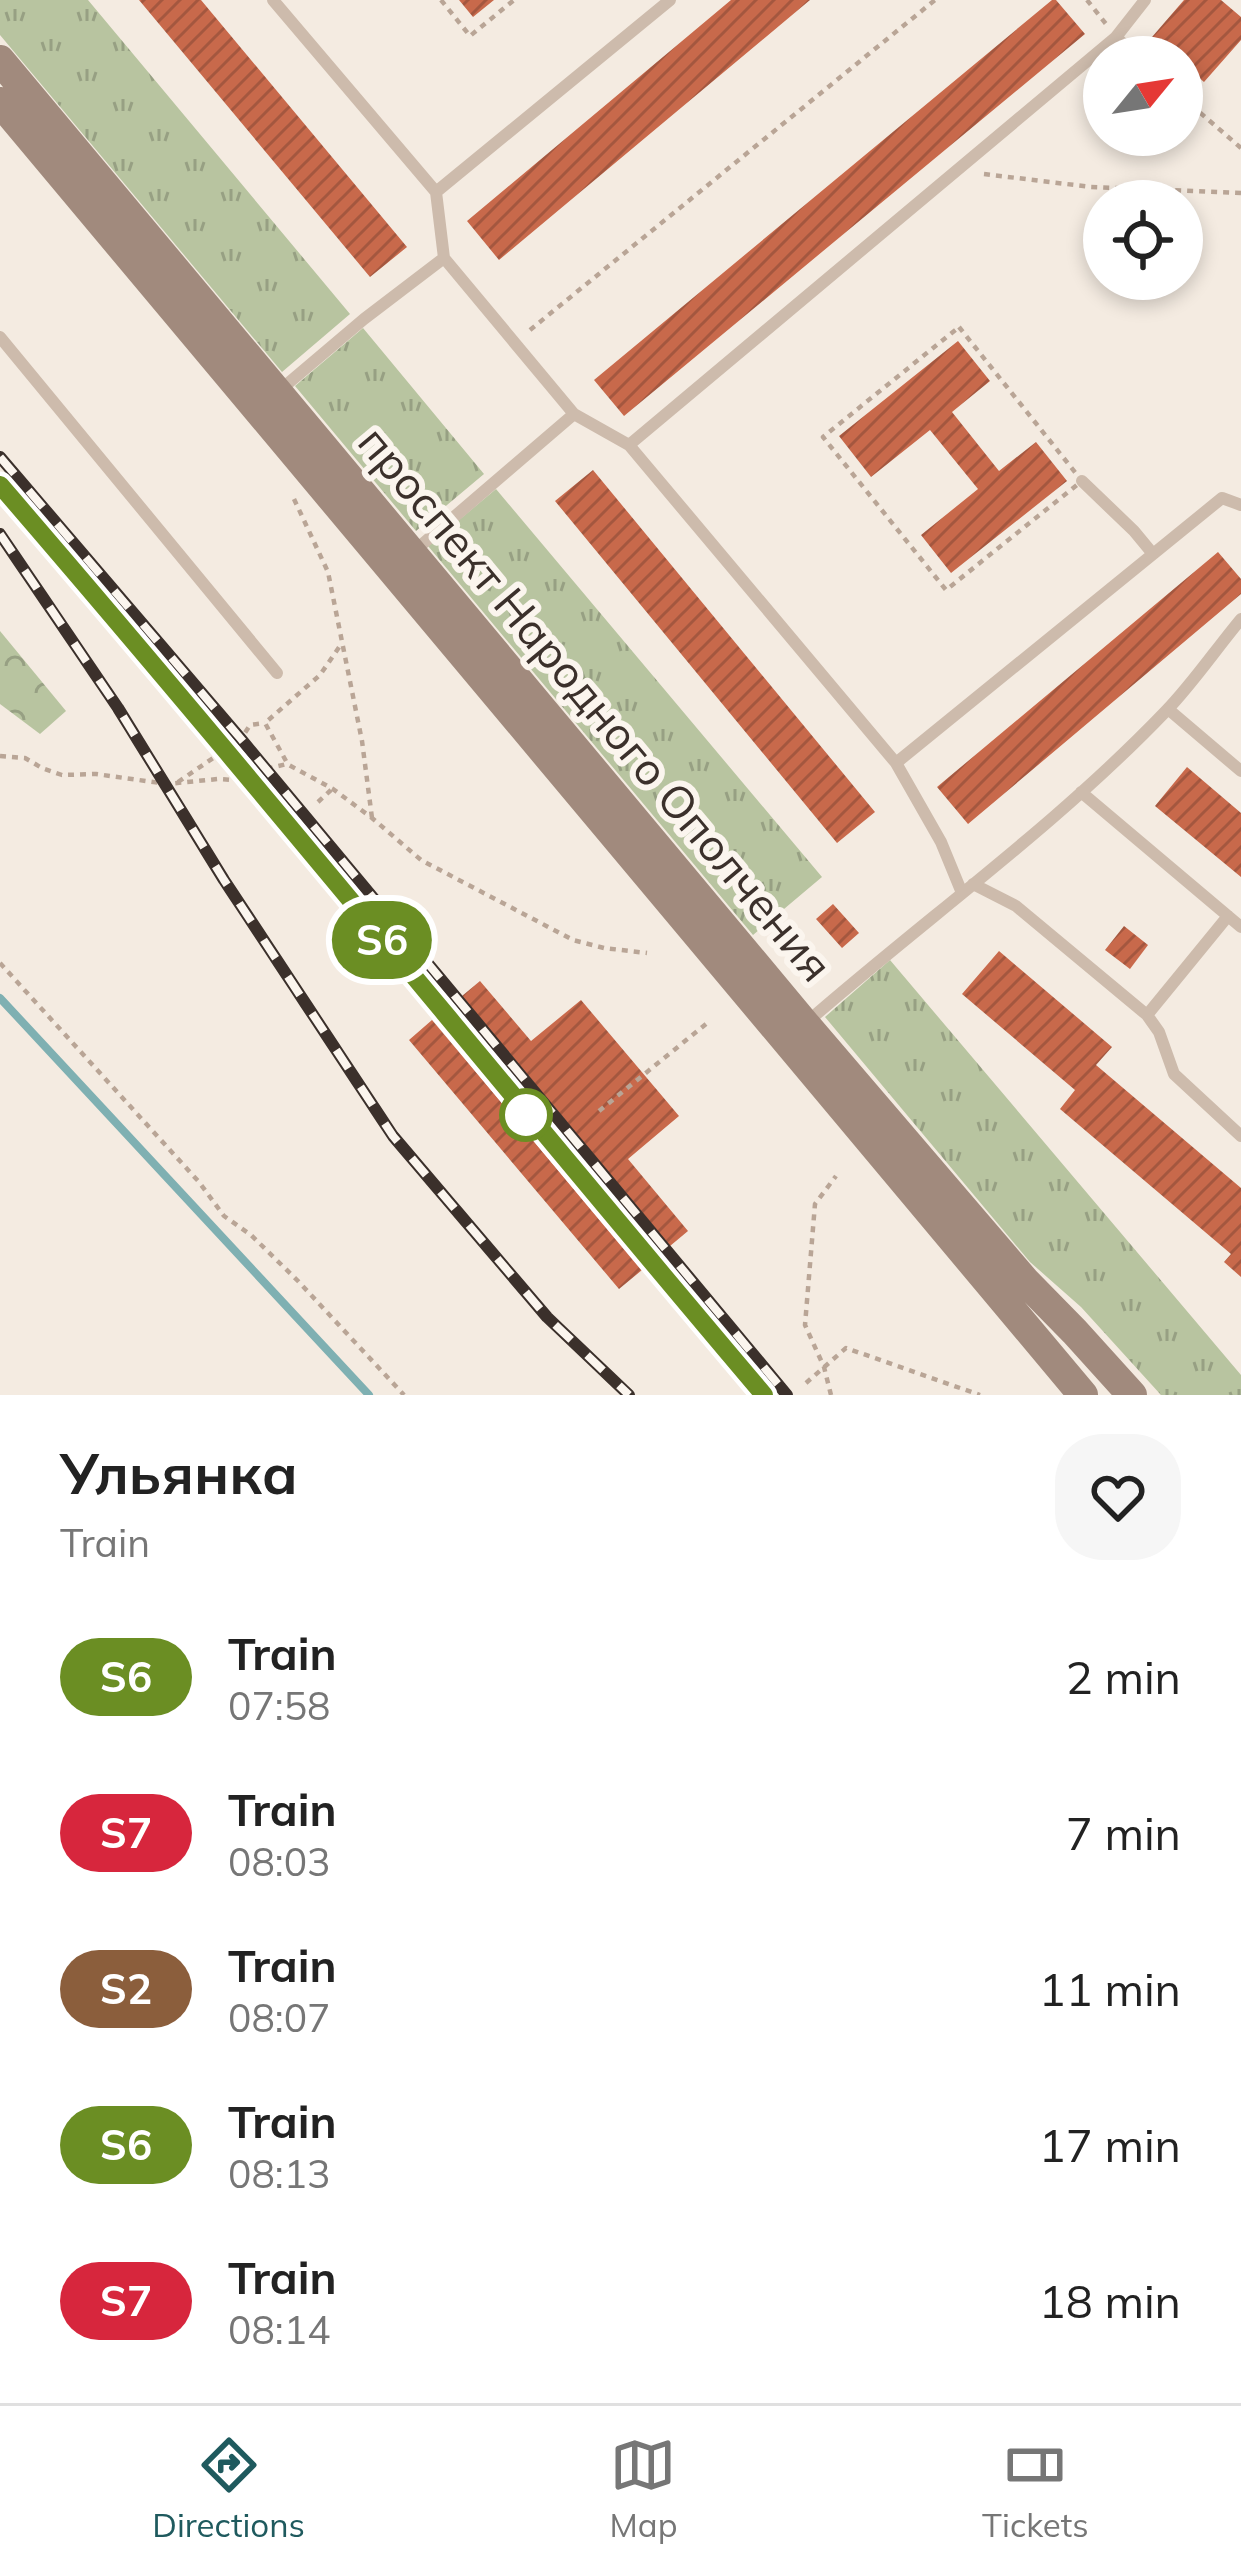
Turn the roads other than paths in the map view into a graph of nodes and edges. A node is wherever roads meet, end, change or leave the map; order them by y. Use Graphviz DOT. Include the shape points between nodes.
graph roads {
  1 [pos="273,0"];
  2 [pos="1145,0"];
  3 [pos="662,2"];
  4 [pos="1117,36"];
  5 [pos="0,60"];
  6 [pos="1083,65"];
  7 [pos="0,102"];
  8 [pos="436,191"];
  9 [pos="444,258"];
  10 [pos="0,338"];
  11 [pos="278,392"];
  12 [pos="574,414"];
  13 [pos="629,445"];
  14 [pos="1082,481"];
  15 [pos="1241,505"];
  16 [pos="412,553"];
  17 [pos="1154,554"];
  18 [pos="1241,619"];
  19 [pos="277,673"];
  20 [pos="1168,710"];
  21 [pos="896,763"];
  22 [pos="1241,771"];
  23 [pos="1081,792"];
  24 [pos="968,888"];
  25 [pos="1228,916"];
  26 [pos="1241,927"];
  27 [pos="1147,1015"];
  28 [pos="805,1024"];
  29 [pos="1241,1136"];
  30 [pos="1083,1395"];
  31 [pos="1132,1395"];
  1 -- 8 [label="lane"];
  2 -- 4 [label="lane"];
  3 -- 8 [label="lane"];
  5 -- 11 [label="main road, проспект Народного Ополчения"];
  6 -- 13 [label="lane"];
  7 -- 30 [label="main road, проспект Народного Ополчения"];
  8 -- 9 [label="lane"];
  9 -- 11 [label="lane"];
  9 -- 12 [label="lane"];
  10 -- 19 [label="lane"];
  11 -- 16 [label="main road, проспект Народного Ополчения"];
  12 -- 13 [label="lane"];
  12 -- 16 [label="lane"];
  13 -- 21 [label="lane"];
  14 -- 17 [label="lane"];
  15 -- 17 [label="lane" via="1222,498"];
  16 -- 28 [label="main road, проспект Народного Ополчения"];
  17 -- 21 [label="lane"];
  18 -- 20 [label="lane"];
  20 -- 22 [label="lane"];
  20 -- 23 [label="lane"];
  21 -- 24 [label="lane"];
  23 -- 24 [label="lane"];
  23 -- 25 [label="lane"];
  24 -- 27 [label="lane" via="1016,906"];
  24 -- 28 [label="lane"];
  25 -- 26 [label="lane"];
  25 -- 27 [label="lane"];
  27 -- 29 [label="lane" via="1174,1074"];
  28 -- 31 [label="main road, проспект Народного Ополчения"];
}
